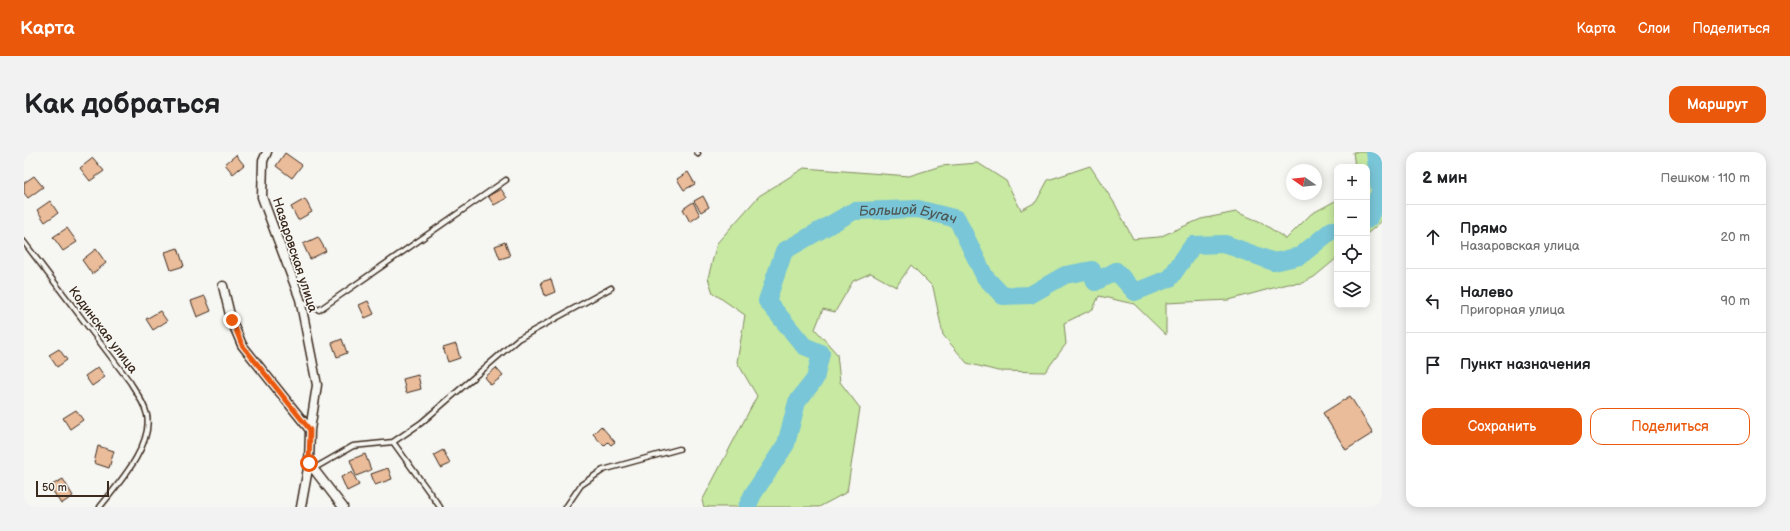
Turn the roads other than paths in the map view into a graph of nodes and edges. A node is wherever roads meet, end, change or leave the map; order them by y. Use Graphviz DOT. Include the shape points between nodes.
graph roads {
  1 [pos="267,152"];
  2 [pos="506,180"];
  3 [pos="24,242"];
  4 [pos="223,286"];
  5 [pos="611,288"];
  6 [pos="300,299"];
  7 [pos="310,430"];
  8 [pos="393,442"];
  9 [pos="679,449"];
  10 [pos="311,466"];
  11 [pos="100,507"];
  12 [pos="301,507"];
  13 [pos="342,507"];
  14 [pos="440,507"];
  15 [pos="566,507"];
  1 -- 6 [label="street, Назаровская улица" via="263,161 262,197"];
  2 -- 6 [label="lane" via="319,310"];
  3 -- 11 [label="lane, Кодинская улица" via="144,404 147,417 145,438 137,457"];
  4 -- 7 [label="street" via="242,345"];
  5 -- 8 [label="lane" via="518,339 421,423"];
  6 -- 7 [label="street, Назаровская улица" via="317,385"];
  7 -- 10 [label="street, Назаровская улица"];
  8 -- 10 [label="lane" via="353,446"];
  8 -- 14 [label="lane"];
  9 -- 15 [label="lane" via="603,470 581,485"];
  10 -- 12 [label="street, Назаровская улица"];
  10 -- 13 [label="street"];
}
